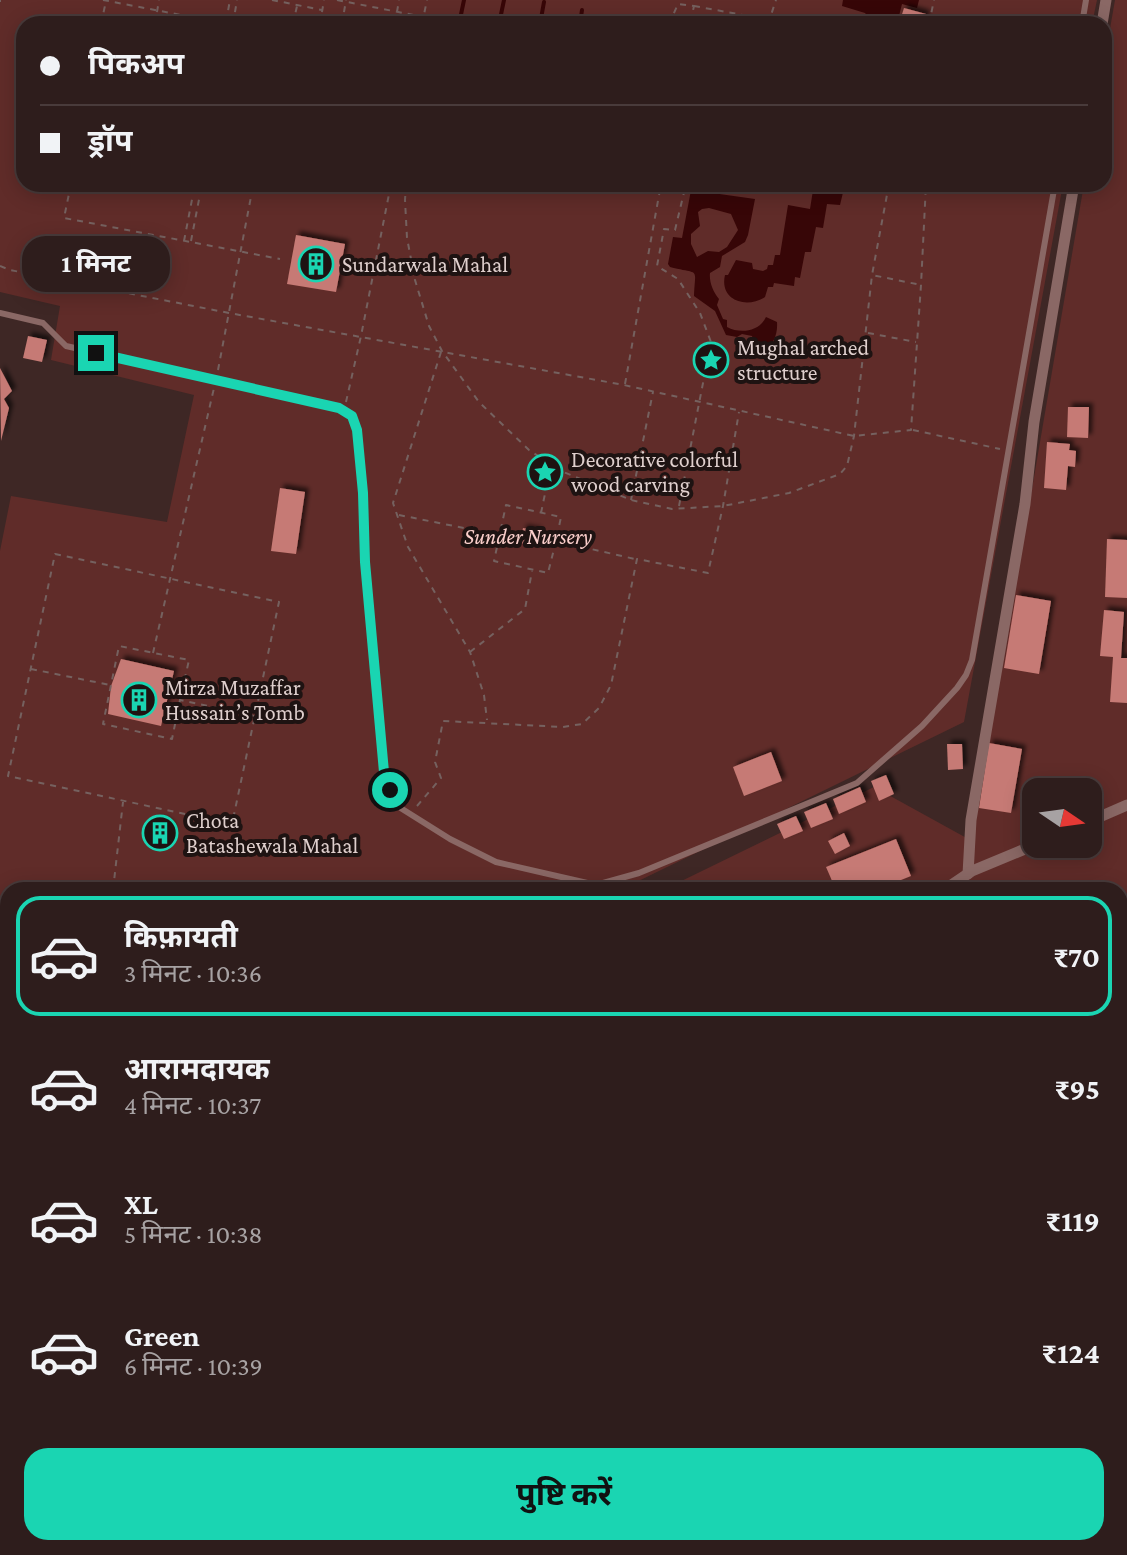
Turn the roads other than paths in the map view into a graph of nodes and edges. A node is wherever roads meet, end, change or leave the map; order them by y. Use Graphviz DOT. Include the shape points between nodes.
graph roads {
  1 [pos="1054,192"];
  2 [pos="1073,192"];
  3 [pos="0,313"];
  4 [pos="1127,805"];
  5 [pos="1102,816"];
  6 [pos="1022,851"];
  7 [pos="968,874"];
  8 [pos="583,882"];
  9 [pos="607,882"];
  10 [pos="956,882"];
  1 -- 9 [label="lane" via="966,675 922,726 857,783"];
  2 -- 7 [label="street" via="971,820"];
  3 -- 8 [label="lane" via="43,323 66,346 339,408 352,416 363,493 384,772 390,790 399,807 496,862"];
  4 -- 5 [label="street"];
  6 -- 7 [label="street"];
  7 -- 10 [label="street"];
}
